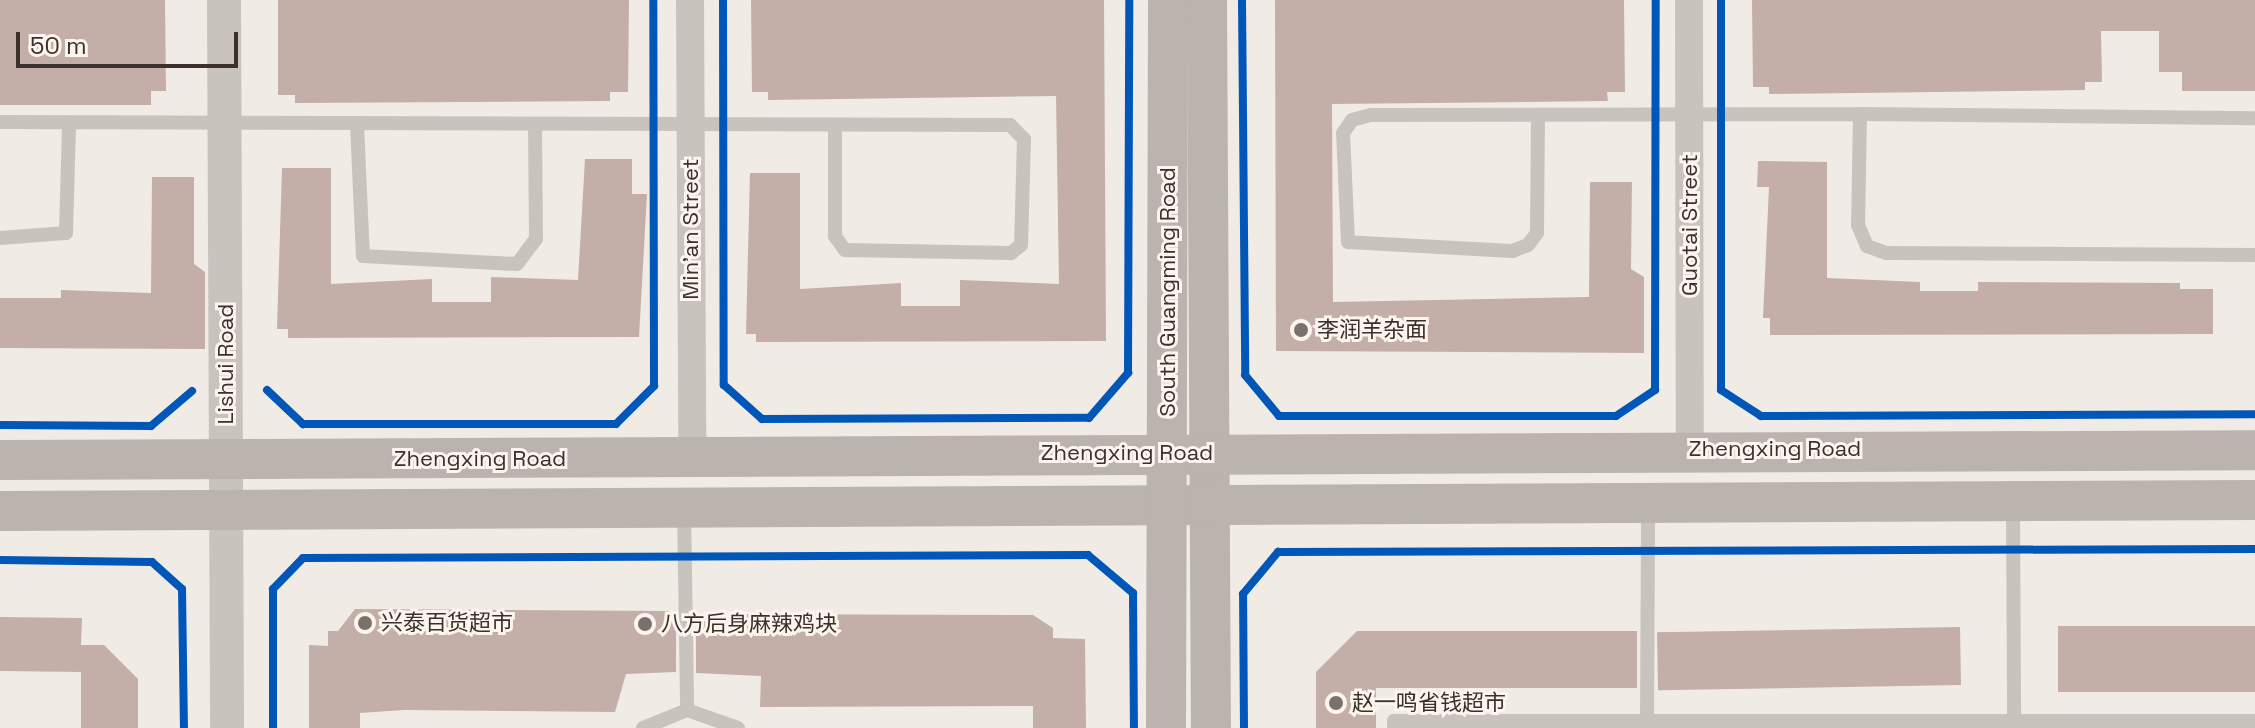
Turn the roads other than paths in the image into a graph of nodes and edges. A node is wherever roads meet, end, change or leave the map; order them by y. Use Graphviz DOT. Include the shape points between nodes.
graph roads {
  1 [pos="224,0"];
  2 [pos="690,0"];
  3 [pos="1168,0"];
  4 [pos="1207,0"];
  5 [pos="1689,0"];
  6 [pos="1860,114"];
  7 [pos="1538,115"];
  8 [pos="1689,115"];
  9 [pos="2255,118"];
  10 [pos="0,122"];
  11 [pos="69,123"];
  12 [pos="225,124"];
  13 [pos="357,125"];
  14 [pos="690,125"];
  15 [pos="835,125"];
  16 [pos="535,126"];
  17 [pos="0,238"];
  18 [pos="2255,255"];
  19 [pos="1690,449"];
  20 [pos="2255,450"];
  21 [pos="1169,452"];
  22 [pos="1210,453"];
  23 [pos="692,458"];
  24 [pos="0,460"];
  25 [pos="226,460"];
  26 [pos="2255,500"];
  27 [pos="1648,502"];
  28 [pos="2013,502"];
  29 [pos="1165,506"];
  30 [pos="1210,506"];
  31 [pos="684,508"];
  32 [pos="226,510"];
  33 [pos="0,511"];
  34 [pos="687,710"];
  35 [pos="1647,721"];
  36 [pos="2014,721"];
  37 [pos="2255,721"];
  38 [pos="1667,724"];
  39 [pos="2106,724"];
  40 [pos="227,728"];
  41 [pos="643,728"];
  42 [pos="738,728"];
  43 [pos="1166,728"];
  44 [pos="1211,728"];
  45 [pos="1394,728"];
  1 -- 12 [label="street, Lishui Road"];
  2 -- 14 [label="street, Min'an Street"];
  3 -- 21 [label="main road, South Guangming Road"];
  4 -- 22 [label="main road, South Guangming Road"];
  5 -- 8 [label="street, Guotai Street"];
  6 -- 8 [label="lane"];
  6 -- 9 [label="lane"];
  6 -- 18 [label="lane" via="1858,225 1867,246 1886,253"];
  7 -- 7 [label="lane" via="1352,120 1343,133 1348,242 1512,251 1528,245 1537,233"];
  7 -- 8 [label="lane"];
  8 -- 19 [label="street, Guotai Street"];
  10 -- 11 [label="lane"];
  11 -- 12 [label="lane"];
  11 -- 17 [label="lane" via="66,233"];
  12 -- 13 [label="lane"];
  12 -- 25 [label="street, Lishui Road"];
  13 -- 16 [label="lane"];
  13 -- 16 [label="lane" via="363,256 517,264 536,239"];
  14 -- 15 [label="lane"];
  14 -- 16 [label="lane"];
  14 -- 23 [label="street, Min'an Street"];
  15 -- 15 [label="lane" via="1020,129 1021,245 1011,253 845,250 835,236"];
  19 -- 20 [label="main road, Zhengxing Road"];
  19 -- 22 [label="main road, Zhengxing Road"];
  21 -- 22 [label="main road, Zhengxing Road"];
  21 -- 23 [label="main road, Zhengxing Road"];
  21 -- 29 [label="main road, South Guangming Road"];
  22 -- 30 [label="main road, South Guangming Road"];
  23 -- 25 [label="main road, Zhengxing Road"];
  24 -- 25 [label="main road, Zhengxing Road"];
  25 -- 32 [label="street, Lishui Road"];
  26 -- 28 [label="main road"];
  27 -- 28 [label="main road"];
  27 -- 30 [label="main road"];
  27 -- 35 [label="lane"];
  28 -- 36 [label="lane"];
  29 -- 30 [label="main road"];
  29 -- 31 [label="main road"];
  29 -- 43 [label="main road, South Guangming Road"];
  30 -- 44 [label="main road, South Guangming Road"];
  31 -- 32 [label="main road"];
  31 -- 34 [label="lane"];
  32 -- 33 [label="main road"];
  32 -- 40 [label="street, Lishui Road"];
  34 -- 41 [label="lane"];
  34 -- 42 [label="lane"];
  35 -- 38 [label="lane"];
  35 -- 45 [label="lane" via="1394,721"];
  36 -- 38 [label="lane"];
  36 -- 39 [label="lane"];
  37 -- 39 [label="lane"];
}
